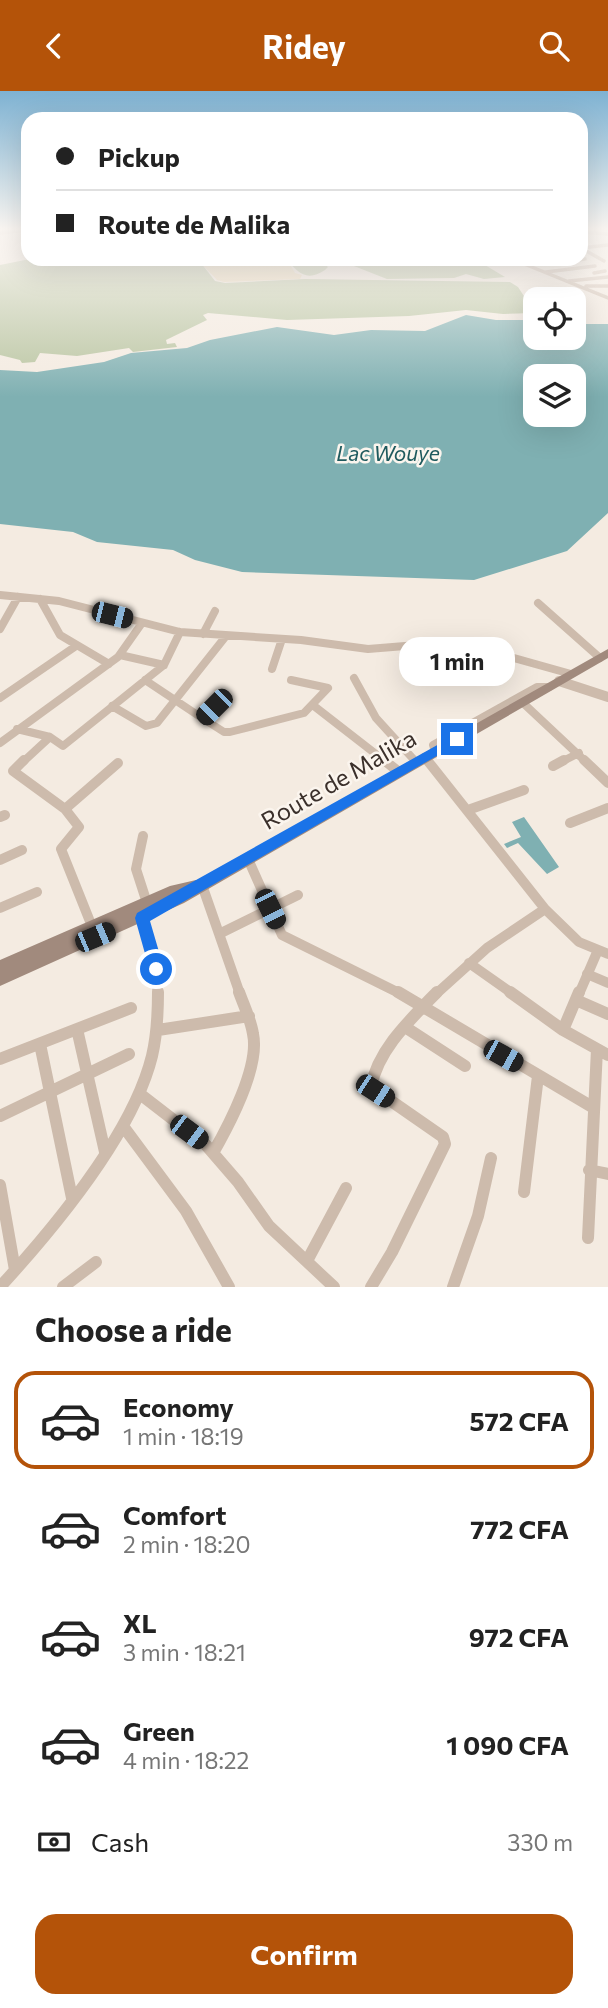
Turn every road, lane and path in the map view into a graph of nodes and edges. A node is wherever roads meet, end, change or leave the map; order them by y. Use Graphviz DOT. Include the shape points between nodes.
graph roads {
  1 [pos="579,286"];
  2 [pos="608,286"];
  3 [pos="608,298"];
  4 [pos="0,595"];
  5 [pos="18,597"];
  6 [pos="40,599"];
  7 [pos="538,603"];
  8 [pos="215,611"];
  9 [pos="142,623"];
  10 [pos="0,629"];
  11 [pos="180,632"];
  12 [pos="203,634"];
  13 [pos="226,636"];
  14 [pos="282,639"];
  15 [pos="76,646"];
  16 [pos="120,655"];
  17 [pos="604,655"];
  18 [pos="109,664"];
  19 [pos="164,665"];
  20 [pos="272,669"];
  21 [pos="571,674"];
  22 [pos="354,677"];
  23 [pos="145,680"];
  24 [pos="291,680"];
  25 [pos="554,684"];
  26 [pos="225,695"];
  27 [pos="608,697"];
  28 [pos="0,698"];
  29 [pos="173,698"];
  30 [pos="522,702"];
  31 [pos="112,706"];
  32 [pos="314,706"];
  33 [pos="202,718"];
  34 [pos="17,729"];
  35 [pos="50,737"];
  36 [pos="0,743"];
  37 [pos="579,753"];
  38 [pos="425,757"];
  39 [pos="118,763"];
  40 [pos="553,767"];
  41 [pos="399,772"];
  42 [pos="608,783"];
  43 [pos="524,790"];
  44 [pos="608,808"];
  45 [pos="65,810"];
  46 [pos="468,810"];
  47 [pos="570,823"];
  48 [pos="143,836"];
  49 [pos="22,850"];
  50 [pos="248,859"];
  51 [pos="0,860"];
  52 [pos="202,885"];
  53 [pos="37,892"];
  54 [pos="298,895"];
  55 [pos="0,908"];
  56 [pos="270,909"];
  57 [pos="545,909"];
  58 [pos="145,911"];
  59 [pos="93,929"];
  60 [pos="219,935"];
  61 [pos="603,952"];
  62 [pos="469,963"];
  63 [pos="0,967"];
  64 [pos="587,974"];
  65 [pos="0,979"];
  66 [pos="608,983"];
  67 [pos="576,1000"];
  68 [pos="421,1007"];
  69 [pos="131,1009"];
  70 [pos="608,1014"];
  71 [pos="249,1016"];
  72 [pos="405,1027"];
  73 [pos="76,1029"];
  74 [pos="158,1030"];
  75 [pos="563,1030"];
  76 [pos="40,1044"];
  77 [pos="603,1052"];
  78 [pos="129,1054"];
  79 [pos="0,1059"];
  80 [pos="465,1066"];
  81 [pos="87,1074"];
  82 [pos="538,1076"];
  83 [pos="50,1092"];
  84 [pos="140,1094"];
  85 [pos="594,1108"];
  86 [pos="0,1116"];
  87 [pos="123,1126"];
  88 [pos="105,1152"];
  89 [pos="213,1153"];
  90 [pos="491,1158"];
  91 [pos="589,1170"];
  92 [pos="608,1174"];
  93 [pos="0,1185"];
  94 [pos="346,1188"];
  95 [pos="524,1192"];
  96 [pos="72,1198"];
  97 [pos="588,1238"];
  98 [pos="307,1261"];
  99 [pos="96,1262"];
  100 [pos="15,1270"];
  101 [pos="0,1287"];
  102 [pos="62,1287"];
  103 [pos="229,1287"];
  104 [pos="334,1287"];
  105 [pos="371,1287"];
  106 [pos="453,1287"];
  1 -- 2 [label="street"];
  1 -- 3 [label="street"];
  4 -- 5 [label="street"];
  5 -- 6 [label="street"];
  5 -- 10 [label="street"];
  6 -- 9 [label="street"];
  6 -- 15 [label="street" via="54,630"];
  7 -- 17 [label="street"];
  8 -- 12 [label="street"];
  9 -- 11 [label="street"];
  9 -- 16 [label="street"];
  11 -- 12 [label="street"];
  11 -- 19 [label="street"];
  12 -- 13 [label="street"];
  13 -- 14 [label="street"];
  13 -- 29 [label="street" via="202,670"];
  14 -- 20 [label="street"];
  14 -- 21 [label="street" via="368,649 452,643"];
  15 -- 18 [label="street"];
  15 -- 28 [label="street"];
  16 -- 18 [label="street"];
  16 -- 19 [label="street"];
  17 -- 21 [label="main road, Route de Malika"];
  18 -- 34 [label="street"];
  19 -- 23 [label="street"];
  21 -- 25 [label="main road, Route de Malika"];
  22 -- 38 [label="street" via="376,718"];
  23 -- 29 [label="street"];
  23 -- 31 [label="street"];
  24 -- 32 [label="street" via="328,687"];
  25 -- 27 [label="street"];
  25 -- 30 [label="main road, Route de Malika"];
  25 -- 38 [label="street" via="537,687 433,745"];
  26 -- 33 [label="street"];
  29 -- 31 [label="street" via="151,726"];
  29 -- 33 [label="street"];
  30 -- 37 [label="street"];
  30 -- 38 [label="main road, Route de Malika"];
  31 -- 35 [label="street" via="64,746"];
  32 -- 33 [label="street" via="298,715 230,732"];
  32 -- 41 [label="street"];
  34 -- 35 [label="street"];
  34 -- 36 [label="street"];
  35 -- 45 [label="street" via="13,771"];
  37 -- 40 [label="street"];
  37 -- 42 [label="street"];
  38 -- 41 [label="main road, Route de Malika"];
  38 -- 46 [label="street"];
  39 -- 45 [label="street"];
  41 -- 50 [label="main road, Route de Malika"];
  43 -- 46 [label="street"];
  44 -- 47 [label="street"];
  45 -- 59 [label="street" via="79,830 61,849"];
  46 -- 57 [label="street"];
  48 -- 58 [label="street" via="136,869"];
  49 -- 51 [label="street"];
  50 -- 52 [label="main road, Route de Malika"];
  50 -- 56 [label="street"];
  52 -- 58 [label="main road, Route de Malika"];
  52 -- 60 [label="street"];
  53 -- 55 [label="street"];
  54 -- 56 [label="street"];
  56 -- 60 [label="street"];
  56 -- 68 [label="street" via="282,935 353,967"];
  57 -- 61 [label="street" via="579,942"];
  57 -- 62 [label="street"];
  58 -- 59 [label="main road, Route de Malika"];
  58 -- 65 [label="main road, Route de Malika"];
  58 -- 74 [label="street" via="156,969"];
  59 -- 63 [label="main road, Route de Malika"];
  60 -- 71 [label="street"];
  61 -- 64 [label="street"];
  62 -- 68 [label="street"];
  62 -- 75 [label="street"];
  64 -- 66 [label="street"];
  64 -- 67 [label="street"];
  67 -- 70 [label="street"];
  67 -- 75 [label="street"];
  68 -- 72 [label="street"];
  68 -- 82 [label="street"];
  69 -- 73 [label="street"];
  71 -- 74 [label="street"];
  71 -- 89 [label="street" via="253,1051 229,1126"];
  72 -- 80 [label="street"];
  72 -- 105 [label="street" via="379,1060 371,1087 443,1137 445,1144"];
  73 -- 76 [label="street"];
  73 -- 81 [label="street"];
  74 -- 84 [label="street"];
  75 -- 77 [label="street"];
  76 -- 79 [label="street"];
  76 -- 83 [label="street"];
  77 -- 85 [label="street"];
  78 -- 81 [label="street"];
  81 -- 83 [label="street"];
  81 -- 88 [label="street"];
  82 -- 85 [label="street"];
  82 -- 95 [label="street"];
  83 -- 86 [label="street"];
  83 -- 96 [label="street"];
  84 -- 87 [label="street"];
  84 -- 89 [label="street"];
  85 -- 91 [label="street"];
  87 -- 88 [label="street"];
  87 -- 103 [label="street" via="186,1212"];
  88 -- 96 [label="street"];
  89 -- 98 [label="street" via="269,1226"];
  90 -- 106 [label="street" via="478,1216"];
  91 -- 92 [label="street"];
  91 -- 97 [label="street"];
  93 -- 100 [label="street"];
  94 -- 98 [label="street"];
  96 -- 100 [label="street"];
  98 -- 104 [label="street"];
  99 -- 102 [label="street"];
  100 -- 101 [label="street"];
}
